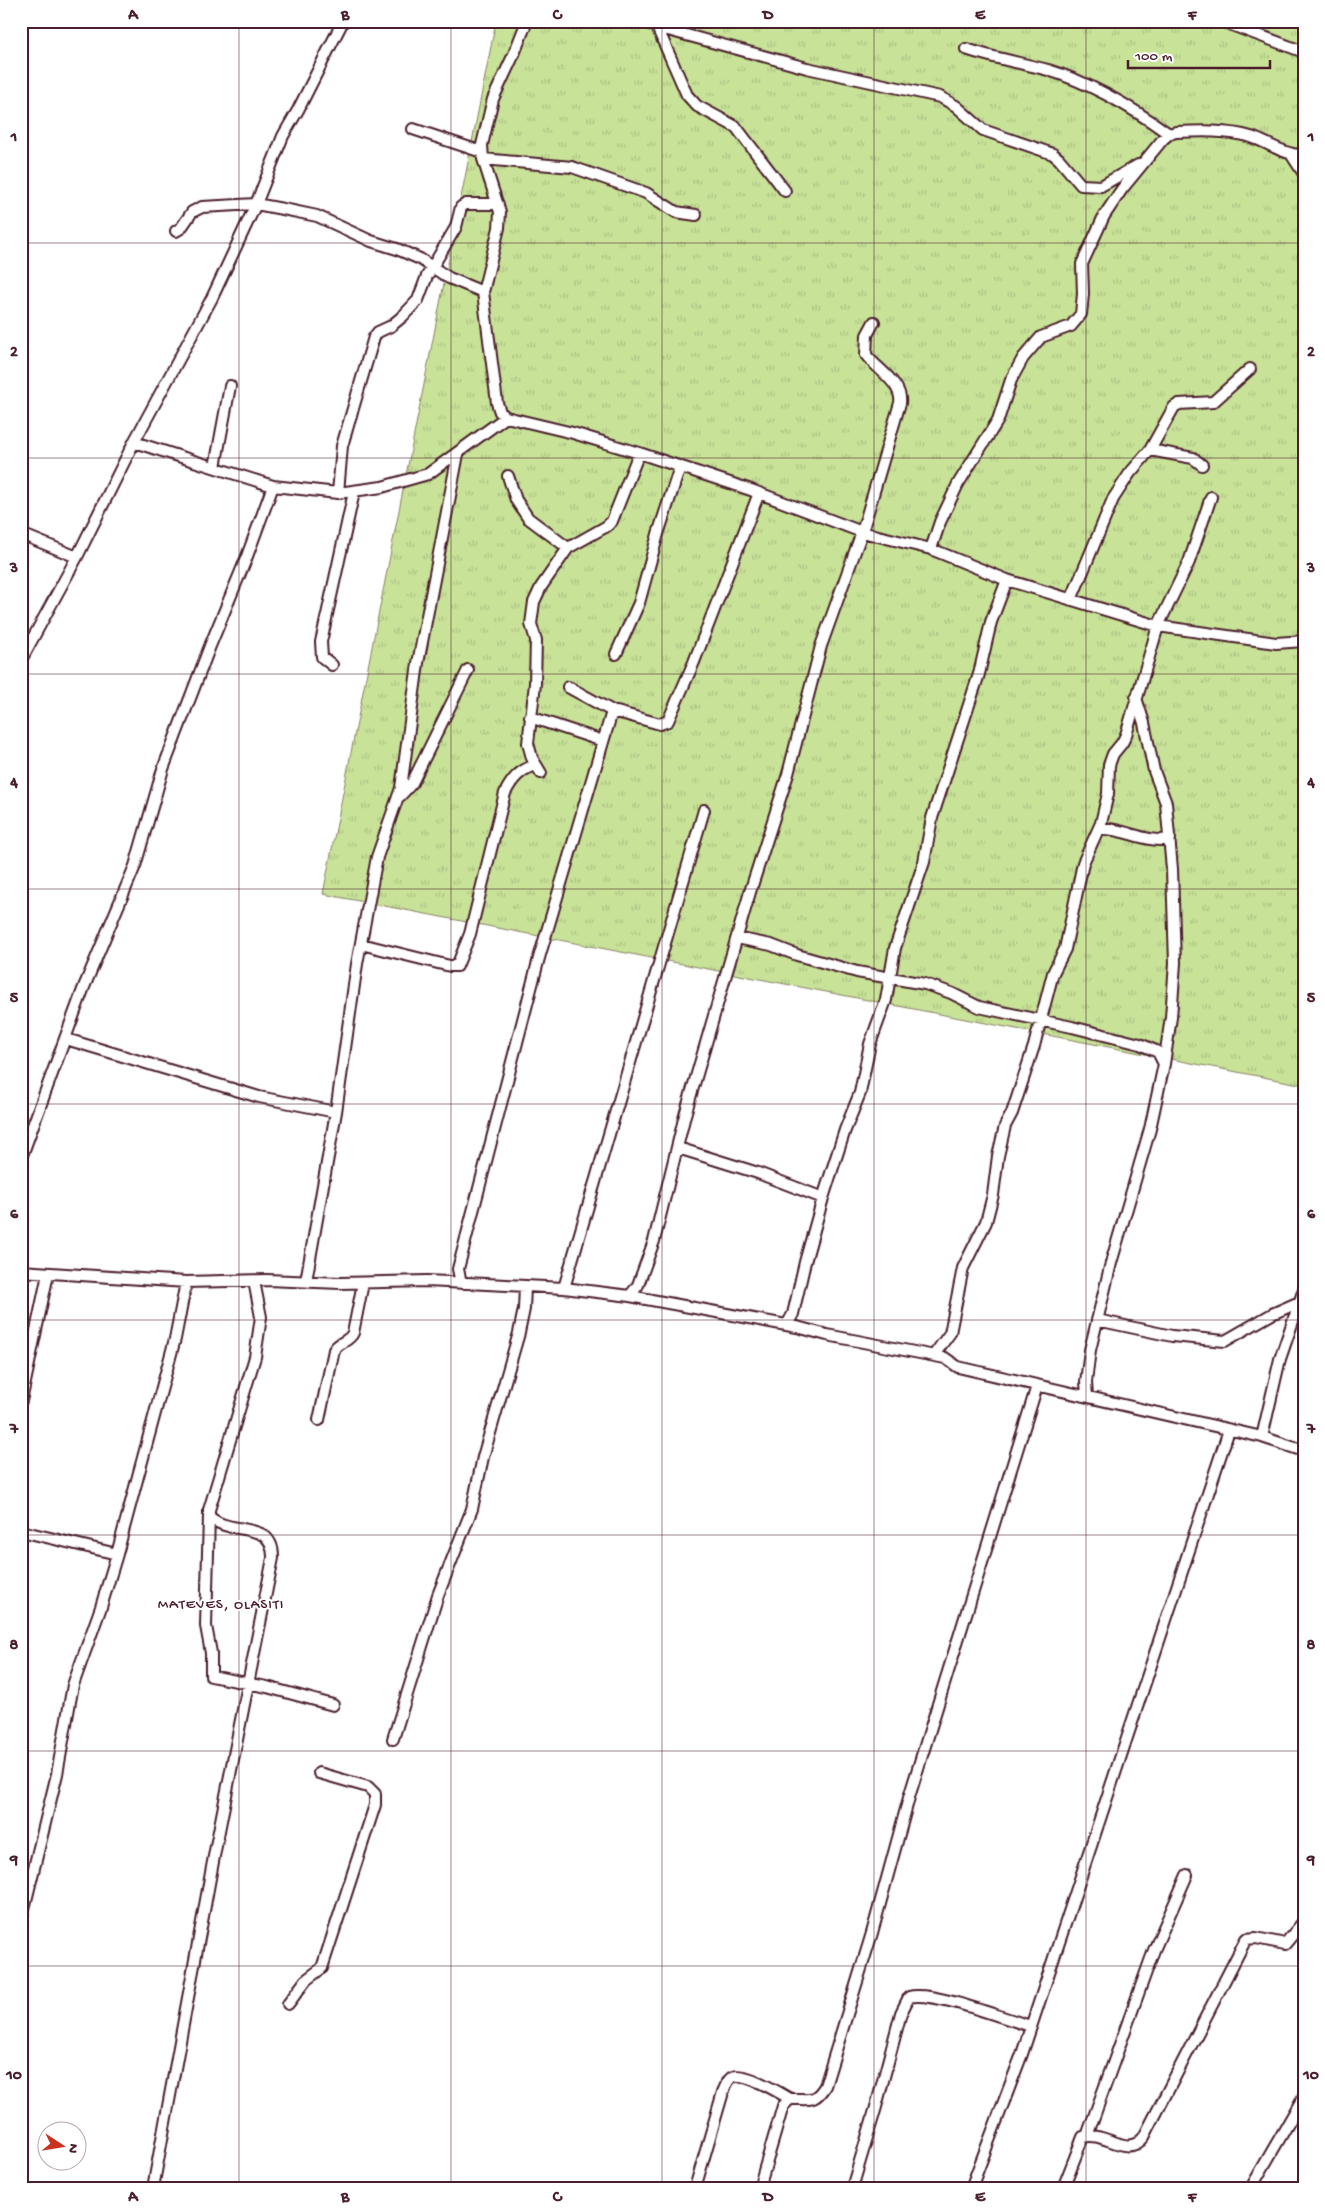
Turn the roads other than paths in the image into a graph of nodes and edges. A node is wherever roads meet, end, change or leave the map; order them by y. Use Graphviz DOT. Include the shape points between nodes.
graph roads {
  1 [pos="343,21"];
  2 [pos="527,21"];
  3 [pos="641,21"];
  4 [pos="1222,21"];
  5 [pos="657,27"];
  6 [pos="966,49"];
  7 [pos="1304,52"];
  8 [pos="413,129"];
  9 [pos="1169,134"];
  10 [pos="1304,151"];
  11 [pos="1291,154"];
  12 [pos="482,156"];
  13 [pos="1145,160"];
  14 [pos="1304,174"];
  15 [pos="785,191"];
  16 [pos="256,204"];
  17 [pos="498,204"];
  18 [pos="696,215"];
  19 [pos="176,231"];
  20 [pos="434,267"];
  21 [pos="483,292"];
  22 [pos="874,322"];
  23 [pos="1250,369"];
  24 [pos="230,386"];
  25 [pos="506,417"];
  26 [pos="134,442"];
  27 [pos="1150,450"];
  28 [pos="458,454"];
  29 [pos="639,454"];
  30 [pos="1202,465"];
  31 [pos="215,467"];
  32 [pos="680,467"];
  33 [pos="508,476"];
  34 [pos="273,486"];
  35 [pos="354,492"];
  36 [pos="338,493"];
  37 [pos="759,493"];
  38 [pos="1210,497"];
  39 [pos="862,532"];
  40 [pos="21,534"];
  41 [pos="568,548"];
  42 [pos="931,549"];
  43 [pos="77,557"];
  44 [pos="1007,580"];
  45 [pos="1071,600"];
  46 [pos="1158,626"];
  47 [pos="1304,641"];
  48 [pos="616,654"];
  49 [pos="21,660"];
  50 [pos="332,665"];
  51 [pos="468,670"];
  52 [pos="568,688"];
  53 [pos="1136,698"];
  54 [pos="614,712"];
  55 [pos="530,717"];
  56 [pos="603,741"];
  57 [pos="399,797"];
  58 [pos="704,810"];
  59 [pos="1099,829"];
  60 [pos="1170,839"];
  61 [pos="737,938"];
  62 [pos="361,944"];
  63 [pos="889,978"];
  64 [pos="1040,1020"];
  65 [pos="66,1039"];
  66 [pos="1164,1064"];
  67 [pos="336,1112"];
  68 [pos="678,1148"];
  69 [pos="21,1158"];
  70 [pos="823,1198"];
  71 [pos="21,1271"];
  72 [pos="48,1274"];
  73 [pos="254,1281"];
  74 [pos="306,1281"];
  75 [pos="186,1282"];
  76 [pos="363,1283"];
  77 [pos="462,1283"];
  78 [pos="525,1287"];
  79 [pos="564,1288"];
  80 [pos="1304,1289"];
  81 [pos="630,1296"];
  82 [pos="1301,1301"];
  83 [pos="1098,1320"];
  84 [pos="788,1325"];
  85 [pos="934,1355"];
  86 [pos="1037,1386"];
  87 [pos="1087,1396"];
  88 [pos="21,1402"];
  89 [pos="318,1420"];
  90 [pos="1229,1430"];
  91 [pos="1262,1437"];
  92 [pos="1304,1451"];
  93 [pos="209,1516"];
  94 [pos="21,1531"];
  95 [pos="117,1554"];
  96 [pos="248,1684"];
  97 [pos="333,1705"];
  98 [pos="393,1738"];
  99 [pos="319,1772"];
  100 [pos="1186,1875"];
  101 [pos="21,1921"];
  102 [pos="1304,1921"];
  103 [pos="288,2004"];
  104 [pos="1031,2026"];
  105 [pos="1304,2096"];
  106 [pos="790,2099"];
  107 [pos="1087,2136"];
  108 [pos="153,2188"];
  109 [pos="695,2188"];
  110 [pos="759,2188"];
  111 [pos="852,2188"];
  112 [pos="971,2188"];
  113 [pos="1063,2188"];
  114 [pos="1251,2188"];
  1 -- 16 [label="street" via="282,136"];
  2 -- 12 [label="street" via="493,99"];
  3 -- 5 [label="street"];
  4 -- 7 [label="street"];
  5 -- 13 [label="street" via="806,68 940,97 956,106 983,130 1052,154 1081,185 1107,184"];
  5 -- 15 [label="street" via="687,95 697,106 736,128"];
  6 -- 9 [label="street" via="1074,81 1114,99"];
  8 -- 12 [label="street"];
  9 -- 11 [label="street" via="1192,131 1234,133"];
  9 -- 13 [label="street"];
  10 -- 11 [label="street" via="1299,155"];
  11 -- 14 [label="street"];
  12 -- 17 [label="street"];
  12 -- 18 [label="street" via="572,167 646,193 676,212"];
  13 -- 42 [label="street" via="1111,204 1083,260 1081,314 1071,326 1041,337 1023,358 1011,380 998,420 958,484"];
  16 -- 19 [label="street" via="202,207 192,212"];
  16 -- 20 [label="street" via="317,216"];
  16 -- 26 [label="street" via="212,298"];
  17 -- 20 [label="street" via="463,205 456,227"];
  17 -- 21 [label="street" via="499,228"];
  20 -- 21 [label="street" via="449,278"];
  20 -- 36 [label="street" via="413,307 374,337 342,446"];
  21 -- 25 [label="street" via="498,408"];
  22 -- 39 [label="street" via="867,336 866,355 895,386 901,398"];
  23 -- 27 [label="street" via="1213,402 1176,406"];
  24 -- 31 [label="street"];
  25 -- 28 [label="street"];
  25 -- 29 [label="street" via="574,433"];
  26 -- 31 [label="street"];
  26 -- 43 [label="street"];
  27 -- 30 [label="street" via="1193,458"];
  27 -- 45 [label="street" via="1113,499"];
  28 -- 35 [label="street" via="428,474"];
  28 -- 57 [label="street" via="418,663"];
  29 -- 32 [label="street"];
  29 -- 41 [label="street" via="612,521"];
  31 -- 34 [label="street"];
  32 -- 37 [label="street"];
  32 -- 48 [label="street" via="639,603"];
  33 -- 41 [label="street" via="516,500 528,518"];
  34 -- 36 [label="street"];
  34 -- 65 [label="street" via="163,769 135,866 98,951"];
  35 -- 36 [label="street"];
  35 -- 50 [label="street" via="321,642 322,657"];
  37 -- 39 [label="street"];
  37 -- 54 [label="street" via="668,721 660,724"];
  38 -- 46 [label="street" via="1189,562"];
  39 -- 42 [label="street"];
  39 -- 61 [label="street" via="821,646 788,774"];
  40 -- 43 [label="street"];
  41 -- 55 [label="street" via="537,596 531,618 536,644"];
  42 -- 44 [label="street"];
  43 -- 49 [label="street"];
  44 -- 45 [label="street"];
  44 -- 63 [label="street" via="991,622 979,674 934,812 922,868 895,948"];
  45 -- 46 [label="street"];
  46 -- 47 [label="street" via="1276,643"];
  46 -- 53 [label="street"];
  51 -- 57 [label="street" via="412,783"];
  52 -- 54 [label="street"];
  53 -- 59 [label="street" via="1126,735 1109,765 1108,794"];
  53 -- 60 [label="street" via="1154,771 1166,803"];
  54 -- 56 [label="street"];
  55 -- 56 [label="street"];
  55 -- 62 [label="street" via="528,743 538,769 520,772 505,793 470,934 457,966"];
  56 -- 77 [label="street" via="486,1154 458,1269"];
  57 -- 62 [label="street" via="377,857"];
  58 -- 79 [label="street"];
  59 -- 60 [label="street" via="1157,841"];
  59 -- 64 [label="street" via="1082,863 1064,949 1053,973"];
  60 -- 66 [label="street" via="1175,963"];
  61 -- 63 [label="street"];
  61 -- 68 [label="street"];
  62 -- 67 [label="street"];
  63 -- 64 [label="street" via="940,989 979,1007"];
  63 -- 70 [label="street" via="886,1000 857,1100"];
  64 -- 66 [label="street" via="1152,1048"];
  64 -- 85 [label="street" via="1002,1137 986,1222 963,1268 950,1333"];
  65 -- 67 [label="street" via="259,1097"];
  65 -- 69 [label="street"];
  66 -- 83 [label="street" via="1150,1129"];
  67 -- 74 [label="street"];
  68 -- 70 [label="street"];
  68 -- 81 [label="street" via="654,1241"];
  70 -- 84 [label="street"];
  71 -- 72 [label="street"];
  72 -- 75 [label="street"];
  72 -- 88 [label="street"];
  73 -- 74 [label="street"];
  73 -- 75 [label="street"];
  73 -- 93 [label="street" via="261,1317 258,1338"];
  74 -- 76 [label="street"];
  75 -- 95 [label="street" via="175,1338"];
  76 -- 77 [label="street"];
  76 -- 89 [label="street" via="353,1333 334,1350"];
  77 -- 78 [label="street"];
  78 -- 79 [label="street"];
  78 -- 98 [label="street" via="519,1333 483,1457 472,1510 438,1595"];
  79 -- 81 [label="street"];
  80 -- 82 [label="street"];
  81 -- 84 [label="street"];
  82 -- 83 [label="street" via="1225,1341 1172,1336"];
  82 -- 91 [label="street" via="1280,1359"];
  83 -- 87 [label="street" via="1088,1369"];
  84 -- 85 [label="street"];
  85 -- 86 [label="street" via="946,1358 958,1367"];
  86 -- 87 [label="street"];
  86 -- 106 [label="street" via="910,1794 825,2086 819,2096 812,2099"];
  87 -- 90 [label="street"];
  90 -- 91 [label="street"];
  90 -- 104 [label="street"];
  91 -- 92 [label="street"];
  93 -- 96 [label="street" via="206,1626 210,1674"];
  93 -- 96 [label="street" via="220,1525 263,1535 274,1548"];
  94 -- 95 [label="street"];
  95 -- 101 [label="street" via="73,1685 57,1774"];
  96 -- 97 [label="street"];
  96 -- 108 [label="street"];
  99 -- 103 [label="street" via="368,1787 375,1794 375,1805 322,1968 306,1980"];
  100 -- 107 [label="street" via="1154,1950"];
  102 -- 107 [label="street" via="1285,1944 1246,1939 1176,2078 1139,2143 1126,2146"];
  104 -- 111 [label="street" via="925,1995 909,1997 901,2013"];
  104 -- 112 [label="street"];
  105 -- 114 [label="street"];
  106 -- 109 [label="street" via="759,2082 734,2076 730,2078"];
  106 -- 110 [label="street" via="783,2106"];
  107 -- 113 [label="street" via="1080,2142"];
}
